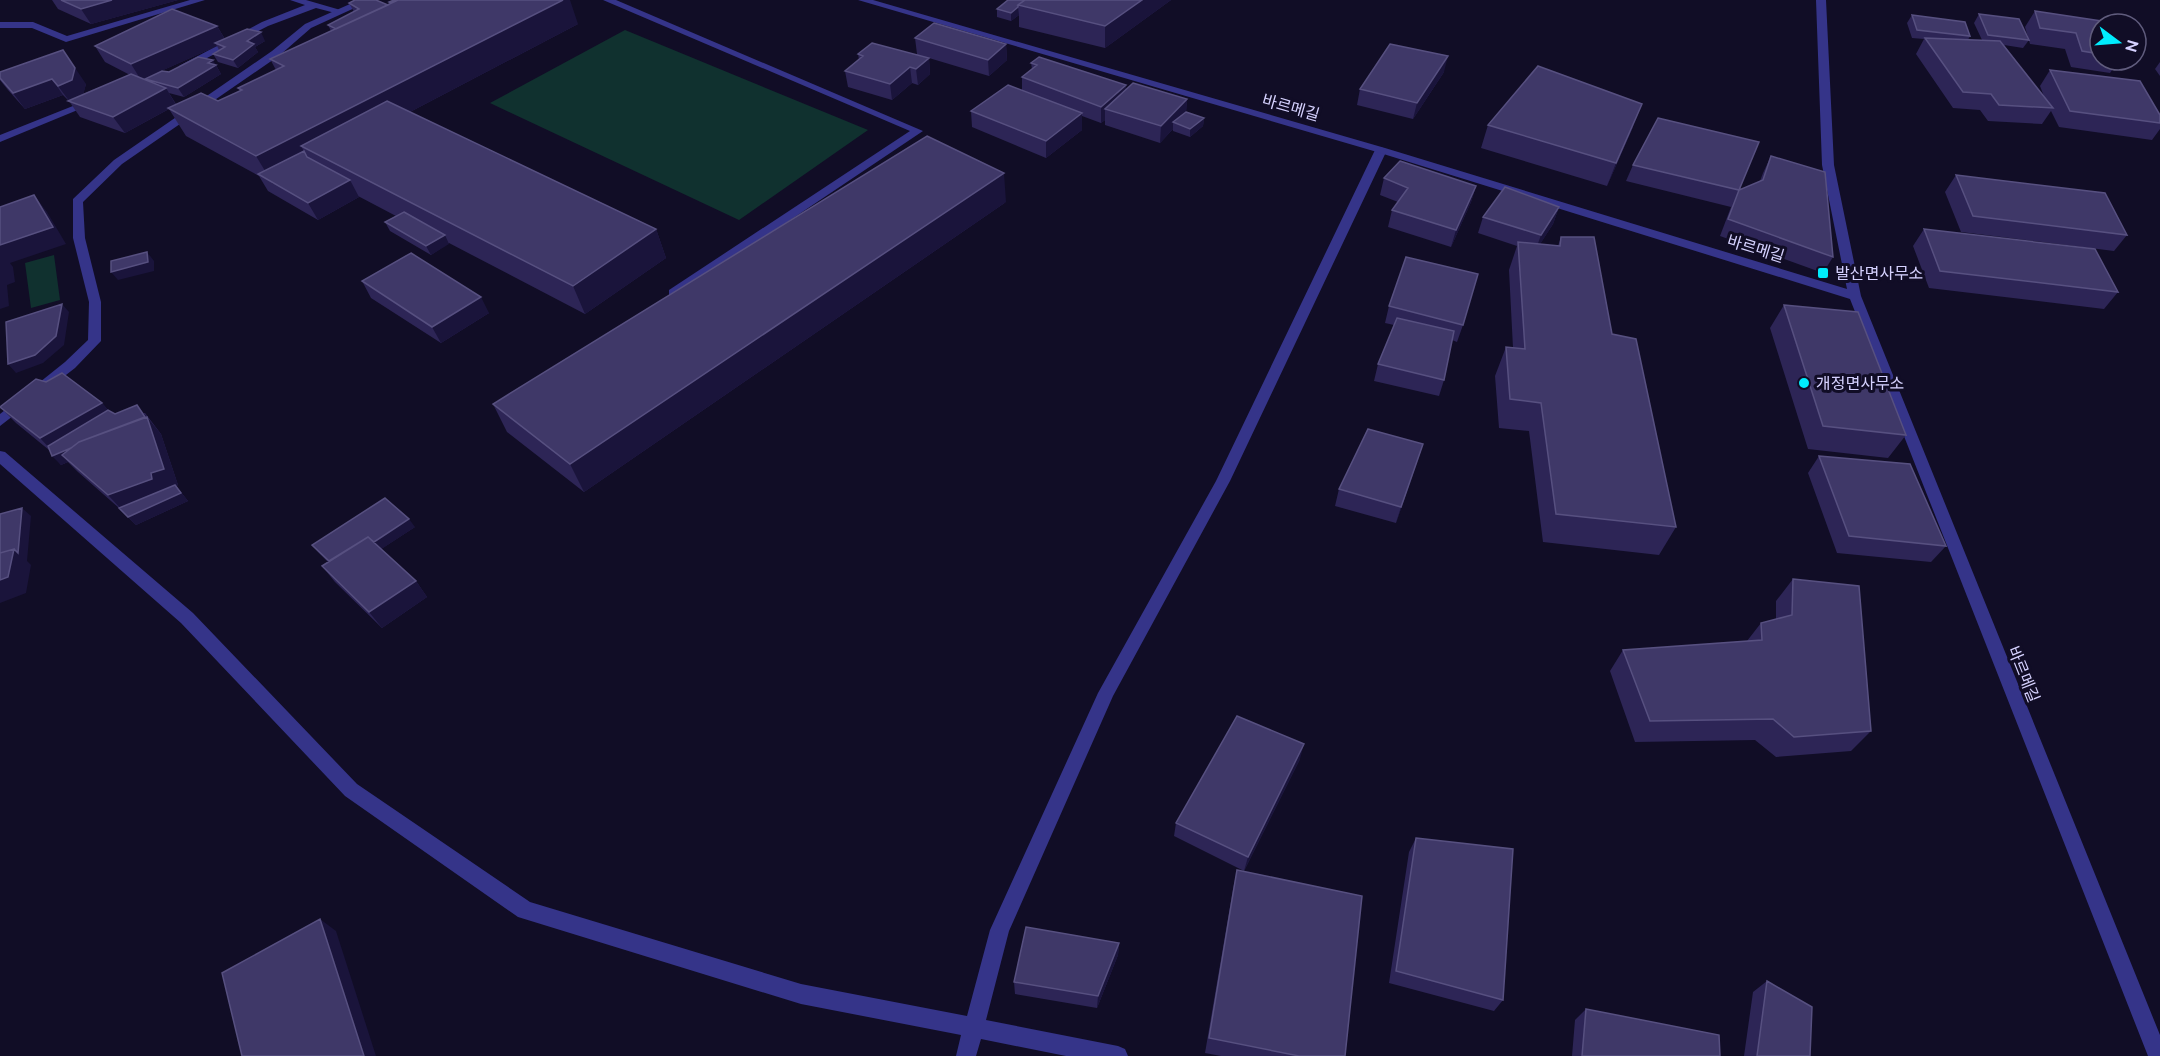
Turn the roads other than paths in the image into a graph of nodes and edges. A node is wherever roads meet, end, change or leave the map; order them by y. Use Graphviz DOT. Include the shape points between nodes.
graph roads {
  1 [pos="200,0"];
  2 [pos="295,0"];
  3 [pos="367,0"];
  4 [pos="608,0"];
  5 [pos="863,0"];
  6 [pos="1821,0"];
  7 [pos="315,5"];
  8 [pos="339,11"];
  9 [pos="0,25"];
  10 [pos="169,73"];
  11 [pos="98,100"];
  12 [pos="0,139"];
  13 [pos="1381,150"];
  14 [pos="1855,296"];
  15 [pos="658,303"];
  16 [pos="0,421"];
  17 [pos="0,456"];
  18 [pos="973,1029"];
  19 [pos="966,1056"];
  20 [pos="1118,1056"];
  21 [pos="2158,1056"];
  1 -- 9 [label="street" via="66,39 33,25"];
  2 -- 7 [label="street"];
  3 -- 8 [label="street"];
  4 -- 15 [label="street" via="918,131"];
  5 -- 13 [label="street, 바르메길"];
  6 -- 14 [label="street" via="1828,165"];
  7 -- 8 [label="street"];
  7 -- 10 [label="street" via="265,24"];
  8 -- 16 [label="street" via="308,26 276,53 118,162 77,201 79,238 95,302 94,341"];
  11 -- 12 [label="street"];
  13 -- 14 [label="street, 바르메길"];
  13 -- 18 [label="street" via="1223,481 1102,704 1000,930"];
  14 -- 21 [label="street, 바르메길"];
  17 -- 18 [label="street" via="187,618 351,790 525,910 801,994"];
  18 -- 19 [label="street"];
  18 -- 20 [label="street"];
}
